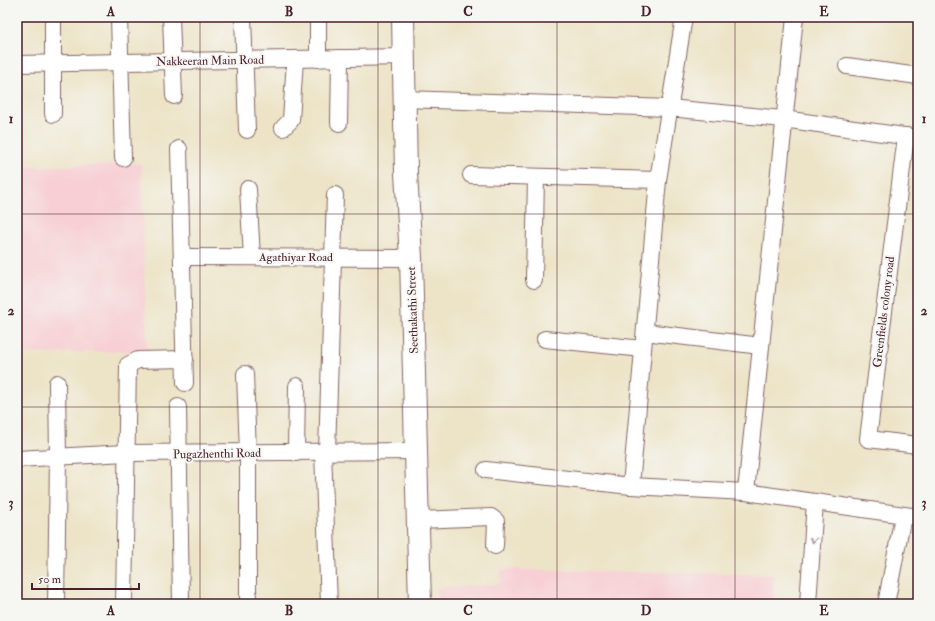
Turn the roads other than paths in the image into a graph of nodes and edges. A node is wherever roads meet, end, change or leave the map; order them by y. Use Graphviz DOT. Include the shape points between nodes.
graph roads {
  1 [pos="53,17"];
  2 [pos="119,17"];
  3 [pos="171,17"];
  4 [pos="243,17"];
  5 [pos="318,17"];
  6 [pos="403,17"];
  7 [pos="684,17"];
  8 [pos="795,17"];
  9 [pos="404,57"];
  10 [pos="340,58"];
  11 [pos="318,59"];
  12 [pos="244,60"];
  13 [pos="295,60"];
  14 [pos="172,62"];
  15 [pos="120,63"];
  16 [pos="17,64"];
  17 [pos="53,64"];
  18 [pos="847,66"];
  19 [pos="918,76"];
  20 [pos="174,96"];
  21 [pos="404,99"];
  22 [pos="669,108"];
  23 [pos="53,114"];
  24 [pos="783,119"];
  25 [pos="339,123"];
  26 [pos="283,128"];
  27 [pos="247,130"];
  28 [pos="912,137"];
  29 [pos="179,149"];
  30 [pos="123,158"];
  31 [pos="471,175"];
  32 [pos="536,178"];
  33 [pos="658,180"];
  34 [pos="248,189"];
  35 [pos="335,196"];
  36 [pos="182,257"];
  37 [pos="252,257"];
  38 [pos="332,258"];
  39 [pos="411,258"];
  40 [pos="534,280"];
  41 [pos="645,332"];
  42 [pos="545,339"];
  43 [pos="761,346"];
  44 [pos="643,349"];
  45 [pos="185,359"];
  46 [pos="245,374"];
  47 [pos="57,383"];
  48 [pos="185,383"];
  49 [pos="297,386"];
  50 [pos="178,407"];
  51 [pos="918,445"];
  52 [pos="418,451"];
  53 [pos="325,452"];
  54 [pos="126,453"];
  55 [pos="248,453"];
  56 [pos="296,453"];
  57 [pos="178,454"];
  58 [pos="58,457"];
  59 [pos="17,459"];
  60 [pos="486,470"];
  61 [pos="631,486"];
  62 [pos="746,492"];
  63 [pos="816,502"];
  64 [pos="910,516"];
  65 [pos="419,520"];
  66 [pos="495,546"];
  67 [pos="56,604"];
  68 [pos="124,604"];
  69 [pos="181,604"];
  70 [pos="248,604"];
  71 [pos="329,604"];
  72 [pos="420,604"];
  73 [pos="808,604"];
  74 [pos="886,604"];
  1 -- 17 [label="street"];
  2 -- 15 [label="street"];
  3 -- 14 [label="street"];
  4 -- 12 [label="street"];
  5 -- 11 [label="street"];
  6 -- 9 [label="street, Seethakathi Street"];
  7 -- 22 [label="street"];
  8 -- 24 [label="street"];
  9 -- 10 [label="street, Nakkeeran Main Road"];
  9 -- 21 [label="street, Seethakathi Street"];
  10 -- 11 [label="street, Nakkeeran Main Road"];
  10 -- 25 [label="street"];
  11 -- 13 [label="street, Nakkeeran Main Road"];
  12 -- 13 [label="street, Nakkeeran Main Road"];
  12 -- 14 [label="street, Nakkeeran Main Road"];
  12 -- 27 [label="street"];
  13 -- 26 [label="street" via="291,120"];
  14 -- 15 [label="street, Nakkeeran Main Road"];
  14 -- 20 [label="street"];
  15 -- 17 [label="street, Nakkeeran Main Road"];
  15 -- 30 [label="street"];
  16 -- 17 [label="street, Nakkeeran Main Road"];
  17 -- 23 [label="street"];
  18 -- 19 [label="street"];
  21 -- 22 [label="street"];
  21 -- 39 [label="street, Seethakathi Street"];
  22 -- 24 [label="street"];
  22 -- 33 [label="street"];
  24 -- 28 [label="street"];
  24 -- 43 [label="street"];
  28 -- 51 [label="street, Greenfields colony road" via="868,438"];
  29 -- 36 [label="street"];
  31 -- 32 [label="street"];
  32 -- 33 [label="street"];
  32 -- 40 [label="street"];
  33 -- 41 [label="street"];
  34 -- 37 [label="street"];
  35 -- 38 [label="street"];
  36 -- 37 [label="street, Agathiyar Road"];
  36 -- 45 [label="street"];
  37 -- 38 [label="street, Agathiyar Road"];
  38 -- 39 [label="street, Agathiyar Road"];
  38 -- 53 [label="street"];
  39 -- 52 [label="street, Seethakathi Street"];
  41 -- 43 [label="street"];
  41 -- 44 [label="street"];
  42 -- 44 [label="street"];
  43 -- 62 [label="street"];
  44 -- 61 [label="street"];
  45 -- 48 [label="street"];
  45 -- 54 [label="street" via="138,360 128,365"];
  46 -- 55 [label="street"];
  47 -- 58 [label="street"];
  49 -- 56 [label="street"];
  50 -- 57 [label="street"];
  52 -- 53 [label="street, Pugazhenthi Road"];
  52 -- 65 [label="street, Seethakathi Street"];
  53 -- 56 [label="street, Pugazhenthi Road"];
  53 -- 71 [label="street"];
  54 -- 57 [label="street, Pugazhenthi Road"];
  54 -- 58 [label="street, Pugazhenthi Road"];
  54 -- 68 [label="street"];
  55 -- 56 [label="street, Pugazhenthi Road"];
  55 -- 57 [label="street, Pugazhenthi Road"];
  55 -- 70 [label="street"];
  57 -- 69 [label="street"];
  58 -- 59 [label="street, Pugazhenthi Road"];
  58 -- 67 [label="street"];
  60 -- 61 [label="street"];
  61 -- 62 [label="street"];
  62 -- 63 [label="street"];
  63 -- 64 [label="street"];
  63 -- 73 [label="street, one-way"];
  64 -- 74 [label="street"];
  65 -- 66 [label="street" via="491,517 496,521"];
  65 -- 72 [label="street, Seethakathi Street"];
}
